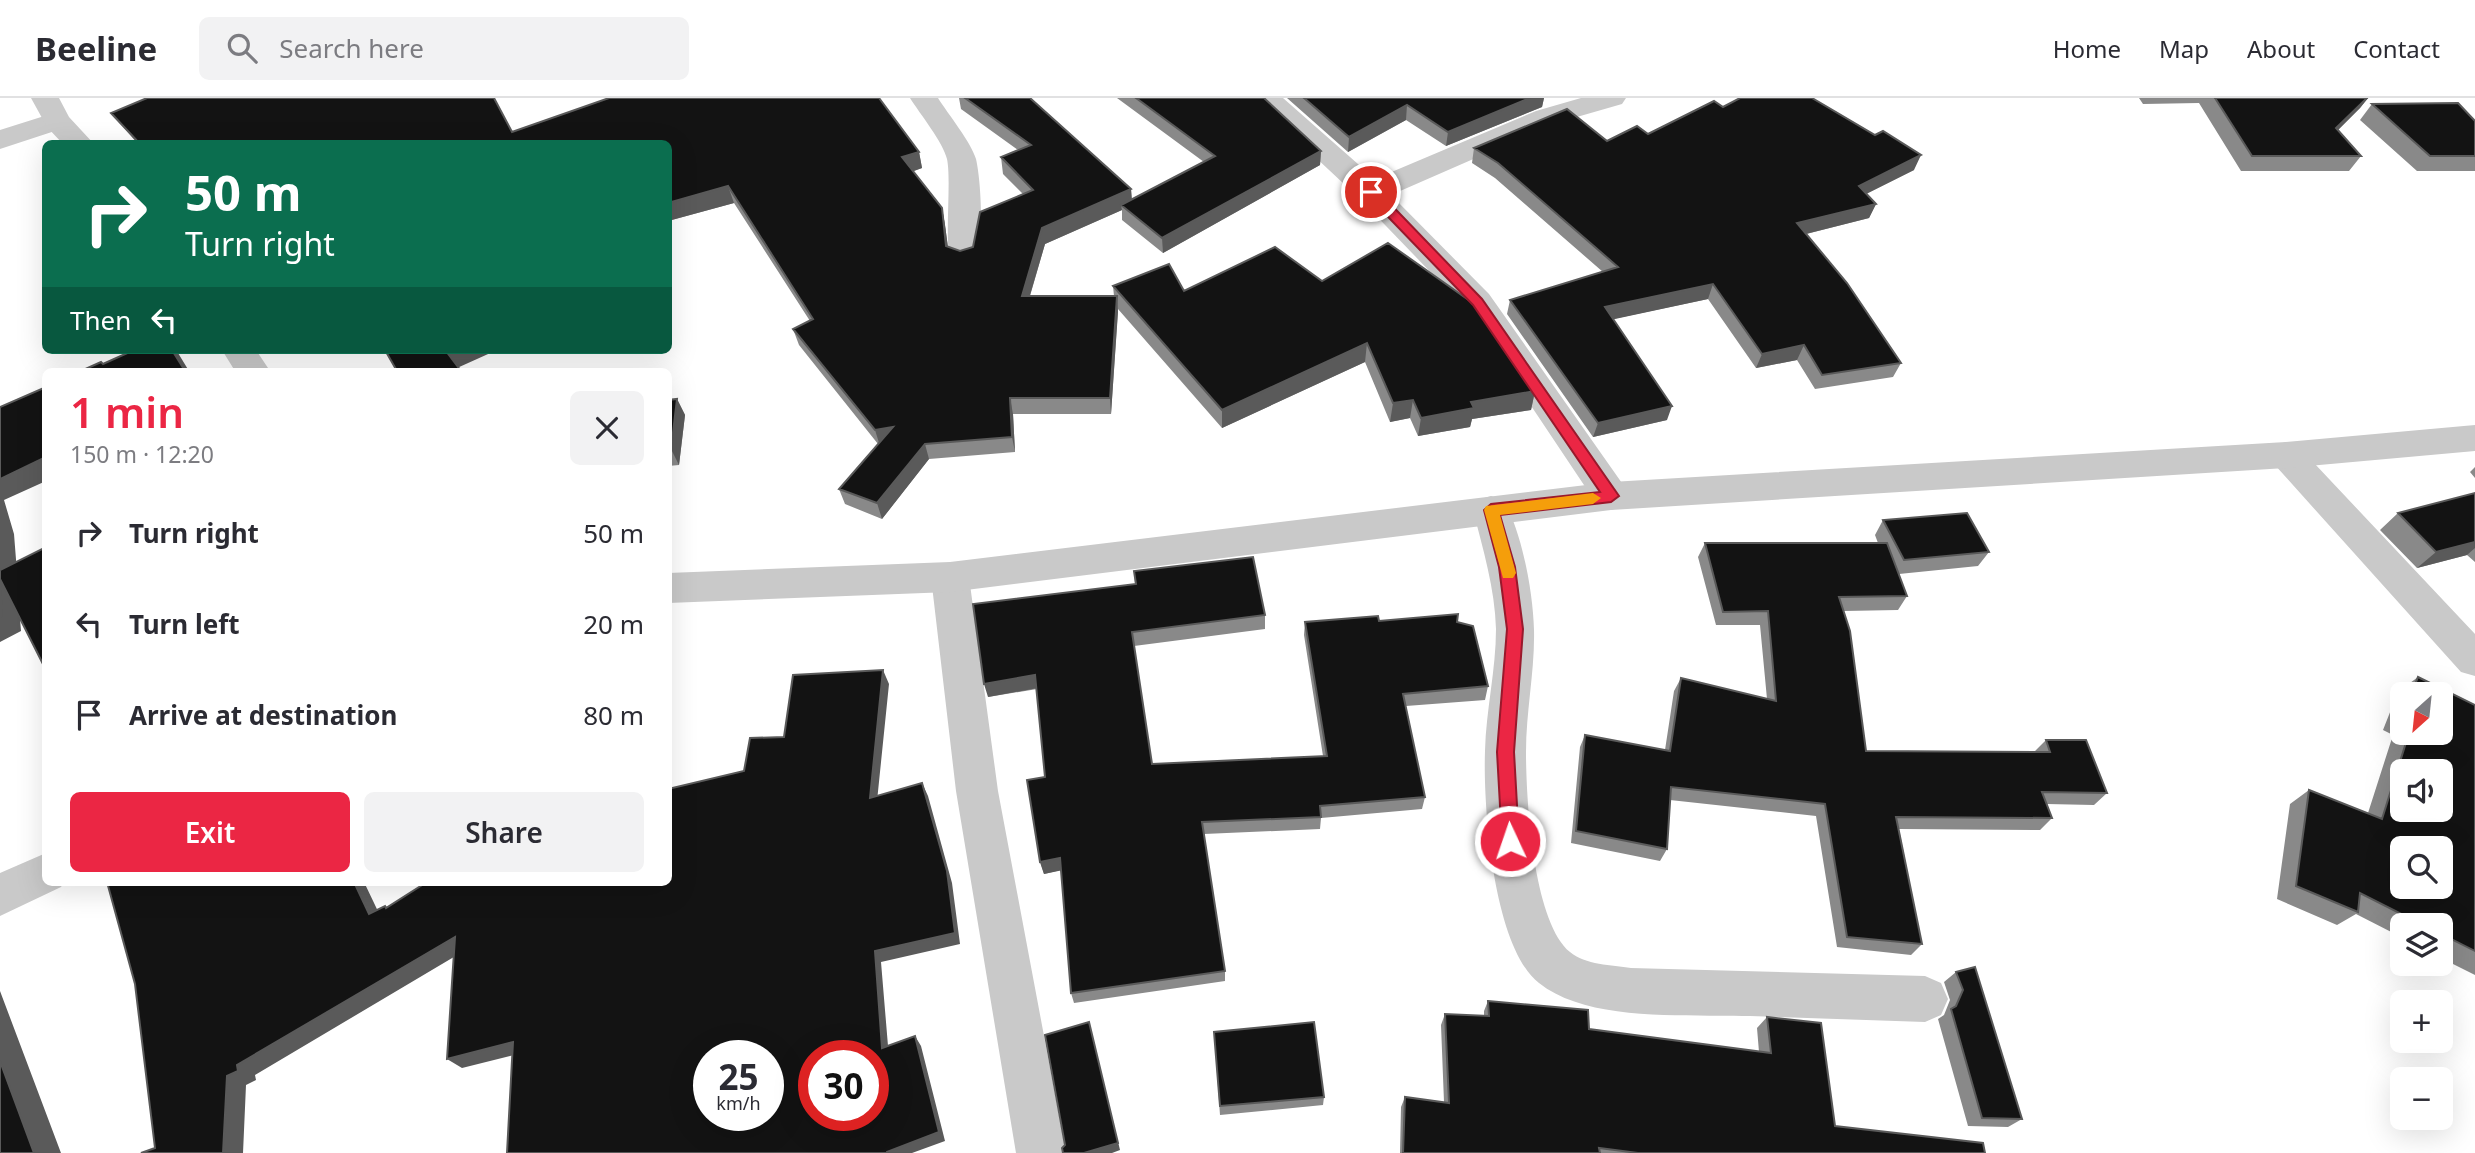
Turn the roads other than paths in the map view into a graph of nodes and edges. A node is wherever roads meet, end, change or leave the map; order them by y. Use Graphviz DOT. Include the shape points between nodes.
graph roads {
  1 [pos="924,98"];
  2 [pos="1266,98"];
  3 [pos="1612,98"];
  4 [pos="51,110"];
  5 [pos="0,140"];
  6 [pos="77,140"];
  7 [pos="1371,192"];
  8 [pos="963,255"];
  9 [pos="2475,438"];
  10 [pos="2286,454"];
  11 [pos="1611,496"];
  12 [pos="1491,510"];
  13 [pos="950,577"];
  14 [pos="672,588"];
  15 [pos="2475,660"];
  16 [pos="42,875"];
  17 [pos="0,895"];
  18 [pos="1925,999"];
  19 [pos="1041,1153"];
  1 -- 8 [label="street" via="961,157"];
  2 -- 7 [label="street"];
  3 -- 7 [label="street" via="1546,117"];
  4 -- 5 [label="street"];
  4 -- 6 [label="street"];
  7 -- 11 [label="street" via="1478,302"];
  9 -- 10 [label="street"];
  10 -- 11 [label="street"];
  10 -- 15 [label="street"];
  11 -- 12 [label="street"];
  12 -- 13 [label="street"];
  12 -- 18 [label="street" via="1507,567 1515,629 1505,752 1510,841 1533,940 1553,968 1577,981 1631,990"];
  13 -- 14 [label="street"];
  13 -- 19 [label="street" via="978,791"];
  16 -- 17 [label="street"];
}
